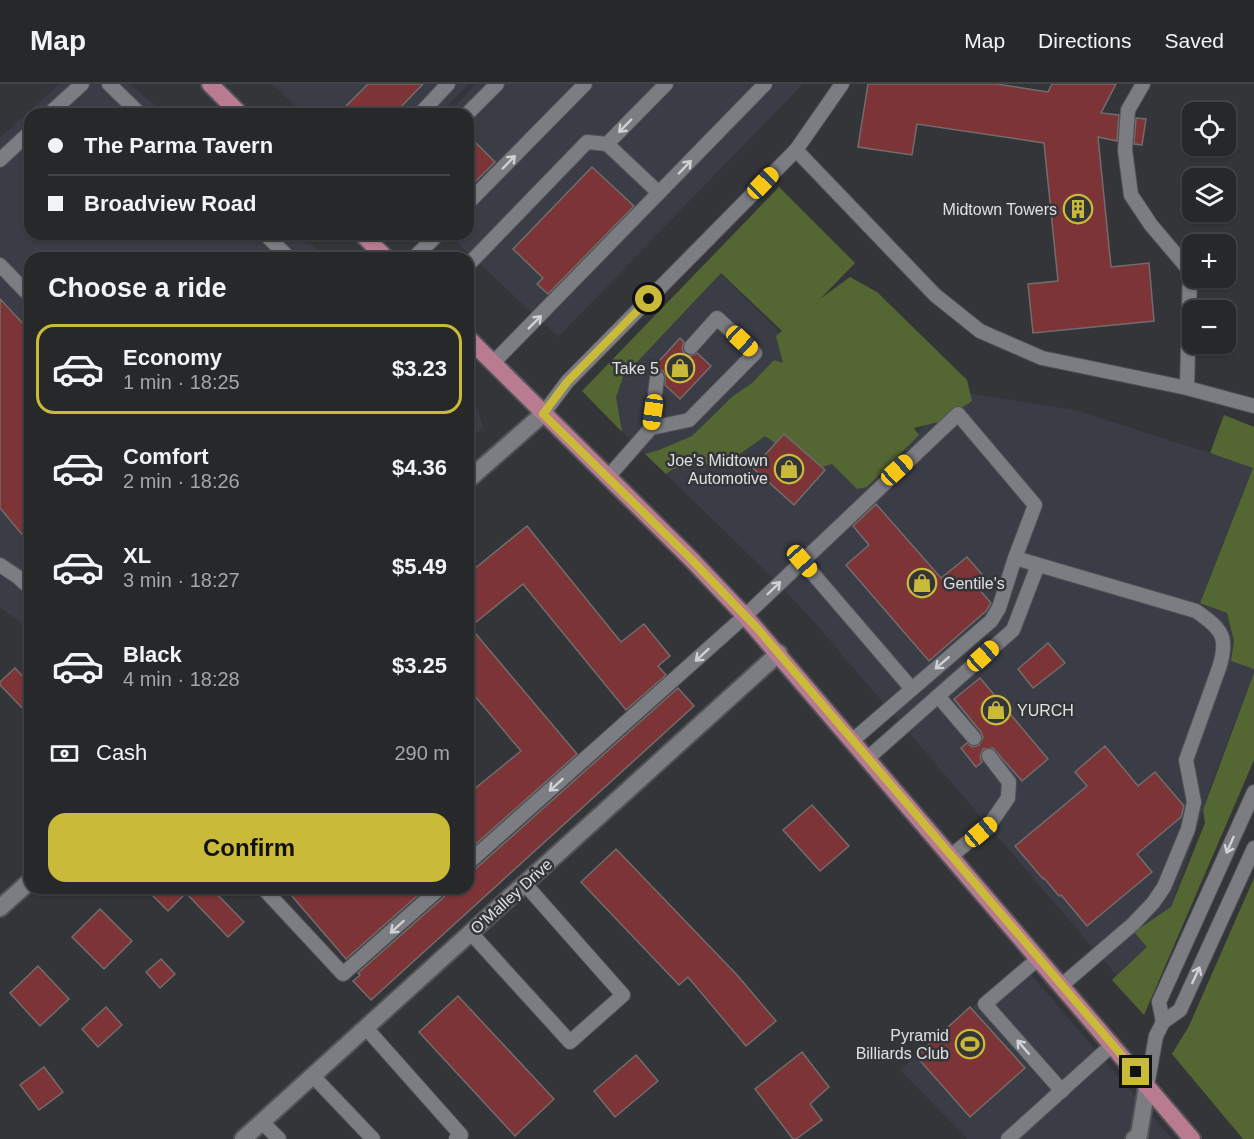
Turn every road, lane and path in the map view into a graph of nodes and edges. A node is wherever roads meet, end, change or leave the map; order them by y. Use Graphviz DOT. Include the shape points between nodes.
graph roads {
  1 [pos="82,84"];
  2 [pos="109,84"];
  3 [pos="210,84"];
  4 [pos="448,84"];
  5 [pos="496,84"];
  6 [pos="585,84"];
  7 [pos="666,84"];
  8 [pos="765,84"];
  9 [pos="842,84"];
  10 [pos="1143,84"];
  11 [pos="56,108"];
  12 [pos="134,108"];
  13 [pos="234,108"];
  14 [pos="426,108"];
  15 [pos="473,108"];
  16 [pos="24,138"];
  17 [pos="607,144"];
  18 [pos="796,150"];
  19 [pos="0,160"];
  20 [pos="659,194"];
  21 [pos="474,197"];
  22 [pos="271,240"];
  23 [pos="368,240"];
  24 [pos="432,240"];
  25 [pos="283,252"];
  26 [pos="380,252"];
  27 [pos="420,252"];
  28 [pos="474,259"];
  29 [pos="0,265"];
  30 [pos="24,290"];
  31 [pos="474,344"];
  32 [pos="690,347"];
  33 [pos="493,363"];
  34 [pos="657,378"];
  35 [pos="1187,388"];
  36 [pos="1254,406"];
  37 [pos="543,414"];
  38 [pos="651,428"];
  39 [pos="474,475"];
  40 [pos="608,477"];
  41 [pos="1015,558"];
  42 [pos="802,561"];
  43 [pos="0,565"];
  44 [pos="1038,565"];
  45 [pos="24,582"];
  46 [pos="746,616"];
  47 [pos="779,653"];
  48 [pos="912,689"];
  49 [pos="938,696"];
  50 [pos="974,738"];
  51 [pos="853,740"];
  52 [pos="989,756"];
  53 [pos="868,758"];
  54 [pos="1254,792"];
  55 [pos="1254,848"];
  56 [pos="951,856"];
  57 [pos="474,858"];
  58 [pos="524,883"];
  59 [pos="24,886"];
  60 [pos="269,894"];
  61 [pos="433,894"];
  62 [pos="0,908"];
  63 [pos="470,932"];
  64 [pos="1038,958"];
  65 [pos="1062,986"];
  66 [pos="1163,1022"];
  67 [pos="366,1028"];
  68 [pos="1112,1045"];
  69 [pos="312,1076"];
  70 [pos="1147,1086"];
  71 [pos="1062,1091"];
  72 [pos="262,1122"];
  73 [pos="243,1139"];
  74 [pos="279,1139"];
  75 [pos="373,1139"];
  76 [pos="456,1139"];
  77 [pos="1008,1139"];
  78 [pos="1134,1139"];
  79 [pos="1192,1139"];
  1 -- 11 [label="lane"];
  2 -- 12 [label="lane"];
  3 -- 13 [label="main road"];
  4 -- 14 [label="lane"];
  5 -- 15 [label="lane"];
  21 -- 6 [label="lane, one-way"];
  7 -- 17 [label="lane, one-way"];
  20 -- 8 [label="lane, one-way"];
  9 -- 18 [label="lane"];
  10 -- 35 [label="lane" via="1128,110 1125,150 1131,195 1190,271"];
  16 -- 19 [label="lane"];
  17 -- 20 [label="lane"];
  17 -- 28 [label="lane" via="588,142"];
  18 -- 35 [label="lane" via="935,295 980,331 1042,358"];
  18 -- 37 [label="lane" via="567,382"];
  33 -- 20 [label="lane, one-way"];
  22 -- 25 [label="lane"];
  23 -- 26 [label="main road"];
  24 -- 27 [label="lane"];
  29 -- 30 [label="lane"];
  31 -- 33 [label="main road"];
  32 -- 38 [label="lane" via="717,318 755,353 689,420"];
  33 -- 37 [label="main road"];
  34 -- 38 [label="lane"];
  35 -- 36 [label="lane"];
  37 -- 39 [label="street"];
  37 -- 40 [label="main road"];
  38 -- 40 [label="lane"];
  40 -- 46 [label="main road"];
  41 -- 42 [label="lane" via="1035,505 958,414"];
  41 -- 44 [label="lane"];
  41 -- 48 [label="lane, one-way" via="991,621"];
  46 -- 42 [label="lane, one-way"];
  42 -- 48 [label="lane"];
  43 -- 45 [label="lane"];
  44 -- 49 [label="lane" via="1013,630"];
  44 -- 65 [label="lane" via="1196,611 1215,624 1223,636 1224,653 1186,760 1194,802 1188,829 1164,887 1133,924"];
  46 -- 47 [label="main road"];
  46 -- 57 [label="lane, one-way"];
  47 -- 51 [label="main road"];
  47 -- 58 [label="street, O'Malley Drive"];
  48 -- 51 [label="lane"];
  49 -- 50 [label="lane"];
  49 -- 53 [label="lane"];
  51 -- 53 [label="main road"];
  52 -- 56 [label="lane" via="1009,782 1008,798 990,824"];
  53 -- 56 [label="main road"];
  54 -- 66 [label="lane, one-way" via="1159,1002"];
  66 -- 55 [label="lane, one-way" via="1180,1010"];
  56 -- 64 [label="main road"];
  58 -- 63 [label="street, O'Malley Drive"];
  58 -- 63 [label="lane" via="623,995 570,1042"];
  59 -- 62 [label="street"];
  61 -- 60 [label="lane, one-way" via="343,974"];
  63 -- 67 [label="street, O'Malley Drive"];
  64 -- 65 [label="main road"];
  71 -- 64 [label="lane, one-way" via="985,1004"];
  65 -- 68 [label="main road"];
  66 -- 70 [label="lane" via="1156,1036"];
  67 -- 69 [label="street, O'Malley Drive"];
  67 -- 76 [label="lane" via="461,1135"];
  68 -- 70 [label="main road"];
  68 -- 71 [label="lane"];
  69 -- 72 [label="street, O'Malley Drive"];
  69 -- 75 [label="lane"];
  70 -- 78 [label="street" via="1139,1135"];
  70 -- 79 [label="main road"];
  71 -- 77 [label="lane"];
  72 -- 73 [label="street, O'Malley Drive"];
  72 -- 74 [label="lane"];
}
